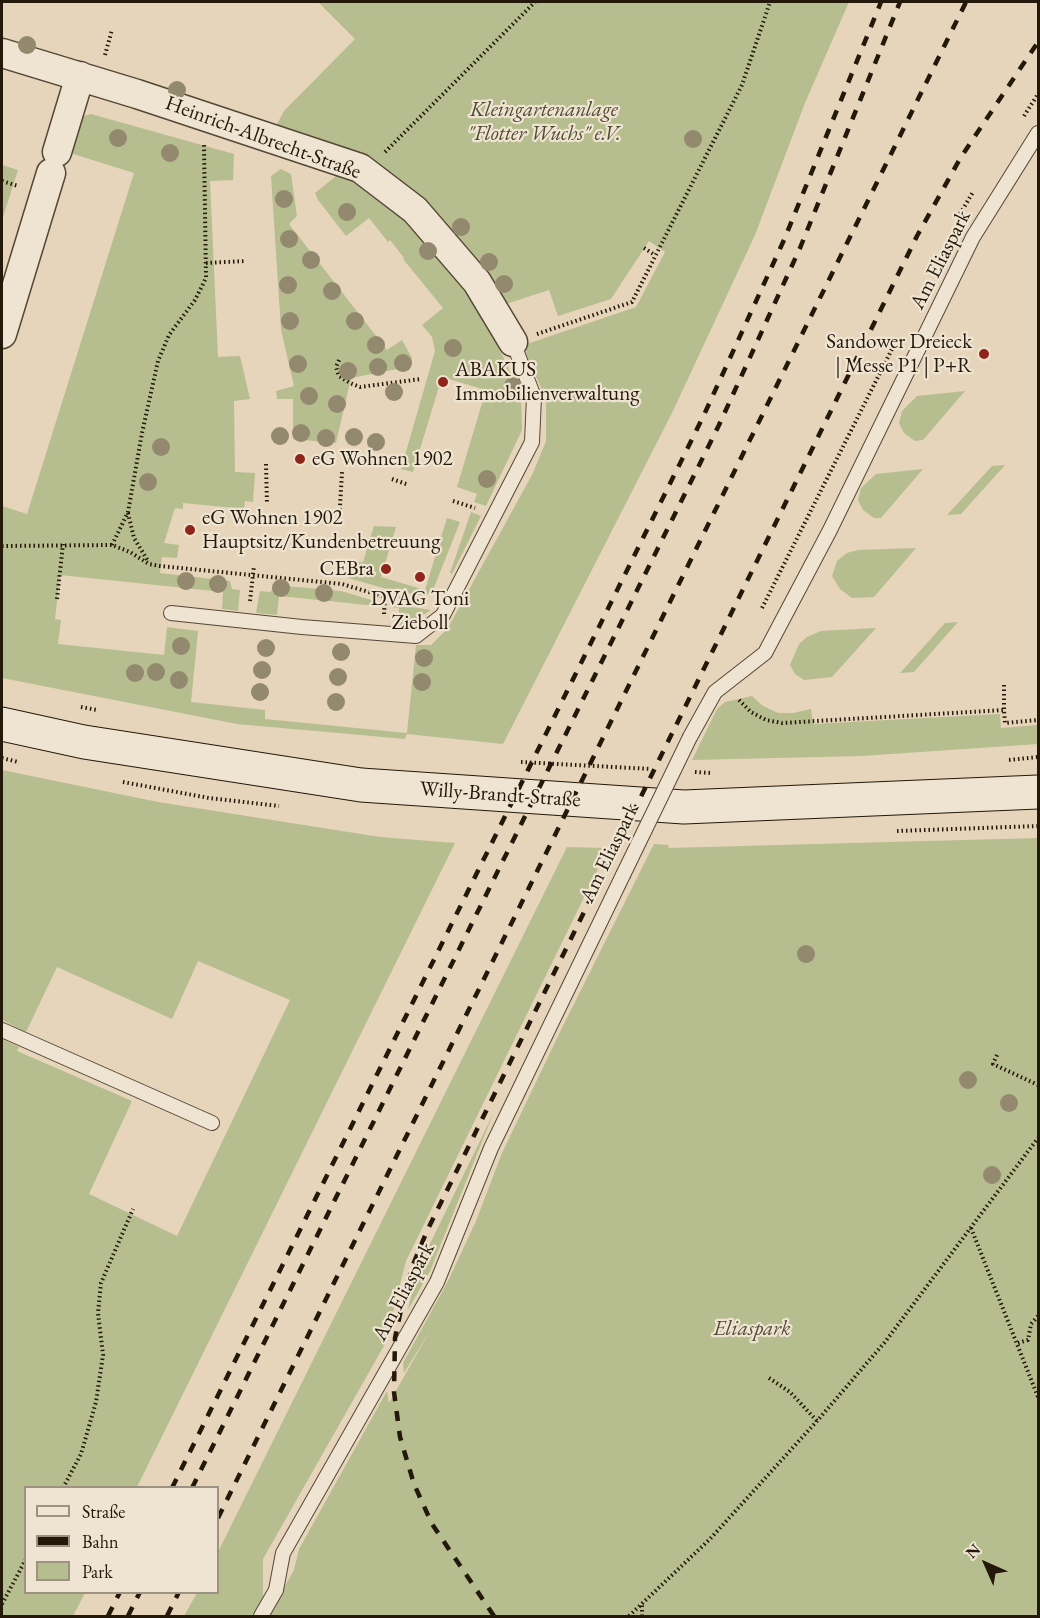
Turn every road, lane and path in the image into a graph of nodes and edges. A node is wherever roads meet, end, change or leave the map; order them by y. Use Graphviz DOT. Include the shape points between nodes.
graph roads {
  1 [pos="535,2"];
  2 [pos="770,2"];
  3 [pos="112,30"];
  4 [pos="106,50"];
  5 [pos="2,53"];
  6 [pos="80,76"];
  7 [pos="1038,94"];
  8 [pos="1020,122"];
  9 [pos="1038,133"];
  10 [pos="204,140"];
  11 [pos="393,147"];
  12 [pos="2,181"];
  13 [pos="13,185"];
  14 [pos="975,189"];
  15 [pos="958,218"];
  16 [pos="644,248"];
  17 [pos="655,255"];
  18 [pos="246,261"];
  19 [pos="206,263"];
  20 [pos="2,334"];
  21 [pos="513,342"];
  22 [pos="894,345"];
  23 [pos="339,360"];
  24 [pos="421,379"];
  25 [pos="266,464"];
  26 [pos="342,472"];
  27 [pos="392,479"];
  28 [pos="409,485"];
  29 [pos="267,504"];
  30 [pos="128,512"];
  31 [pos="339,523"];
  32 [pos="63,544"];
  33 [pos="112,545"];
  34 [pos="2,546"];
  35 [pos="149,564"];
  36 [pos="254,566"];
  37 [pos="252,576"];
  38 [pos="57,599"];
  39 [pos="448,606"];
  40 [pos="171,612"];
  41 [pos="757,618"];
  42 [pos="736,675"];
  43 [pos="1004,685"];
  44 [pos="72,706"];
  45 [pos="1004,710"];
  46 [pos="105,712"];
  47 [pos="1038,720"];
  48 [pos="2,724"];
  49 [pos="1038,758"];
  50 [pos="1004,760"];
  51 [pos="517,762"];
  52 [pos="657,770"];
  53 [pos="692,772"];
  54 [pos="716,773"];
  55 [pos="1038,790"];
  56 [pos="2,1030"];
  57 [pos="997,1055"];
  58 [pos="1038,1085"];
  59 [pos="212,1124"];
  60 [pos="1038,1138"];
  61 [pos="134,1209"];
  62 [pos="971,1228"];
  63 [pos="1038,1317"];
  64 [pos="1017,1343"];
  65 [pos="770,1378"];
  66 [pos="1038,1397"];
  67 [pos="817,1421"];
  68 [pos="64,1486"];
  69 [pos="24,1563"];
  70 [pos="2,1604"];
  71 [pos="642,1604"];
  72 [pos="261,1617"];
  73 [pos="629,1617"];
  74 [pos="642,1617"];
  1 -- 11 [label="path"];
  2 -- 17 [label="path" via="742,84"];
  3 -- 4 [label="path"];
  5 -- 6 [label="street, Heinrich-Albrecht-Straße"];
  6 -- 20 [label="street"];
  6 -- 21 [label="street, Heinrich-Albrecht-Straße" via="360,168 415,210 477,282"];
  7 -- 8 [label="path"];
  9 -- 42 [label="lane, Am Eliaspark" via="974,237 765,653"];
  10 -- 19 [label="path"];
  12 -- 13 [label="path"];
  14 -- 15 [label="path"];
  16 -- 17 [label="path"];
  17 -- 21 [label="path" via="632,302"];
  18 -- 19 [label="path"];
  19 -- 30 [label="path" via="206,278 169,335 158,361"];
  21 -- 39 [label="lane, Heinrich-Albrecht-Straße" via="534,397 532,441"];
  22 -- 41 [label="path"];
  23 -- 24 [label="path" via="339,376 360,387"];
  25 -- 29 [label="path"];
  26 -- 31 [label="path"];
  27 -- 28 [label="path"];
  30 -- 33 [label="path"];
  30 -- 35 [label="path" via="134,538"];
  32 -- 33 [label="path"];
  32 -- 34 [label="path"];
  32 -- 38 [label="path"];
  33 -- 35 [label="path"];
  35 -- 37 [label="path"];
  36 -- 37 [label="path"];
  37 -- 39 [label="path" via="342,584 385,597"];
  39 -- 40 [label="lane, Heinrich-Albrecht-Straße" via="443,615 416,636"];
  42 -- 45 [label="path" via="739,700 751,712 782,723"];
  42 -- 72 [label="lane, Am Eliaspark, bridge" via="715,692 690,737 491,1148 437,1282 282,1553 276,1590"];
  43 -- 45 [label="path"];
  44 -- 46 [label="path"];
  45 -- 47 [label="path" via="1005,723"];
  48 -- 55 [label="main road, Willy-Brandt-Straße" via="84,742 361,785 684,807"];
  49 -- 50 [label="path"];
  51 -- 52 [label="path"];
  53 -- 54 [label="path"];
  56 -- 59 [label="lane"];
  57 -- 58 [label="path" via="993,1064"];
  60 -- 62 [label="path"];
  61 -- 68 [label="path" via="101,1283 98,1313 103,1355 96,1402 81,1454"];
  62 -- 64 [label="path"];
  62 -- 67 [label="path" via="885,1342"];
  63 -- 64 [label="path" via="1031,1324 1028,1340"];
  64 -- 66 [label="path"];
  65 -- 67 [label="path" via="790,1392"];
  67 -- 71 [label="path" via="710,1539"];
  69 -- 70 [label="path"];
  71 -- 73 [label="path"];
  71 -- 74 [label="path"];
}
